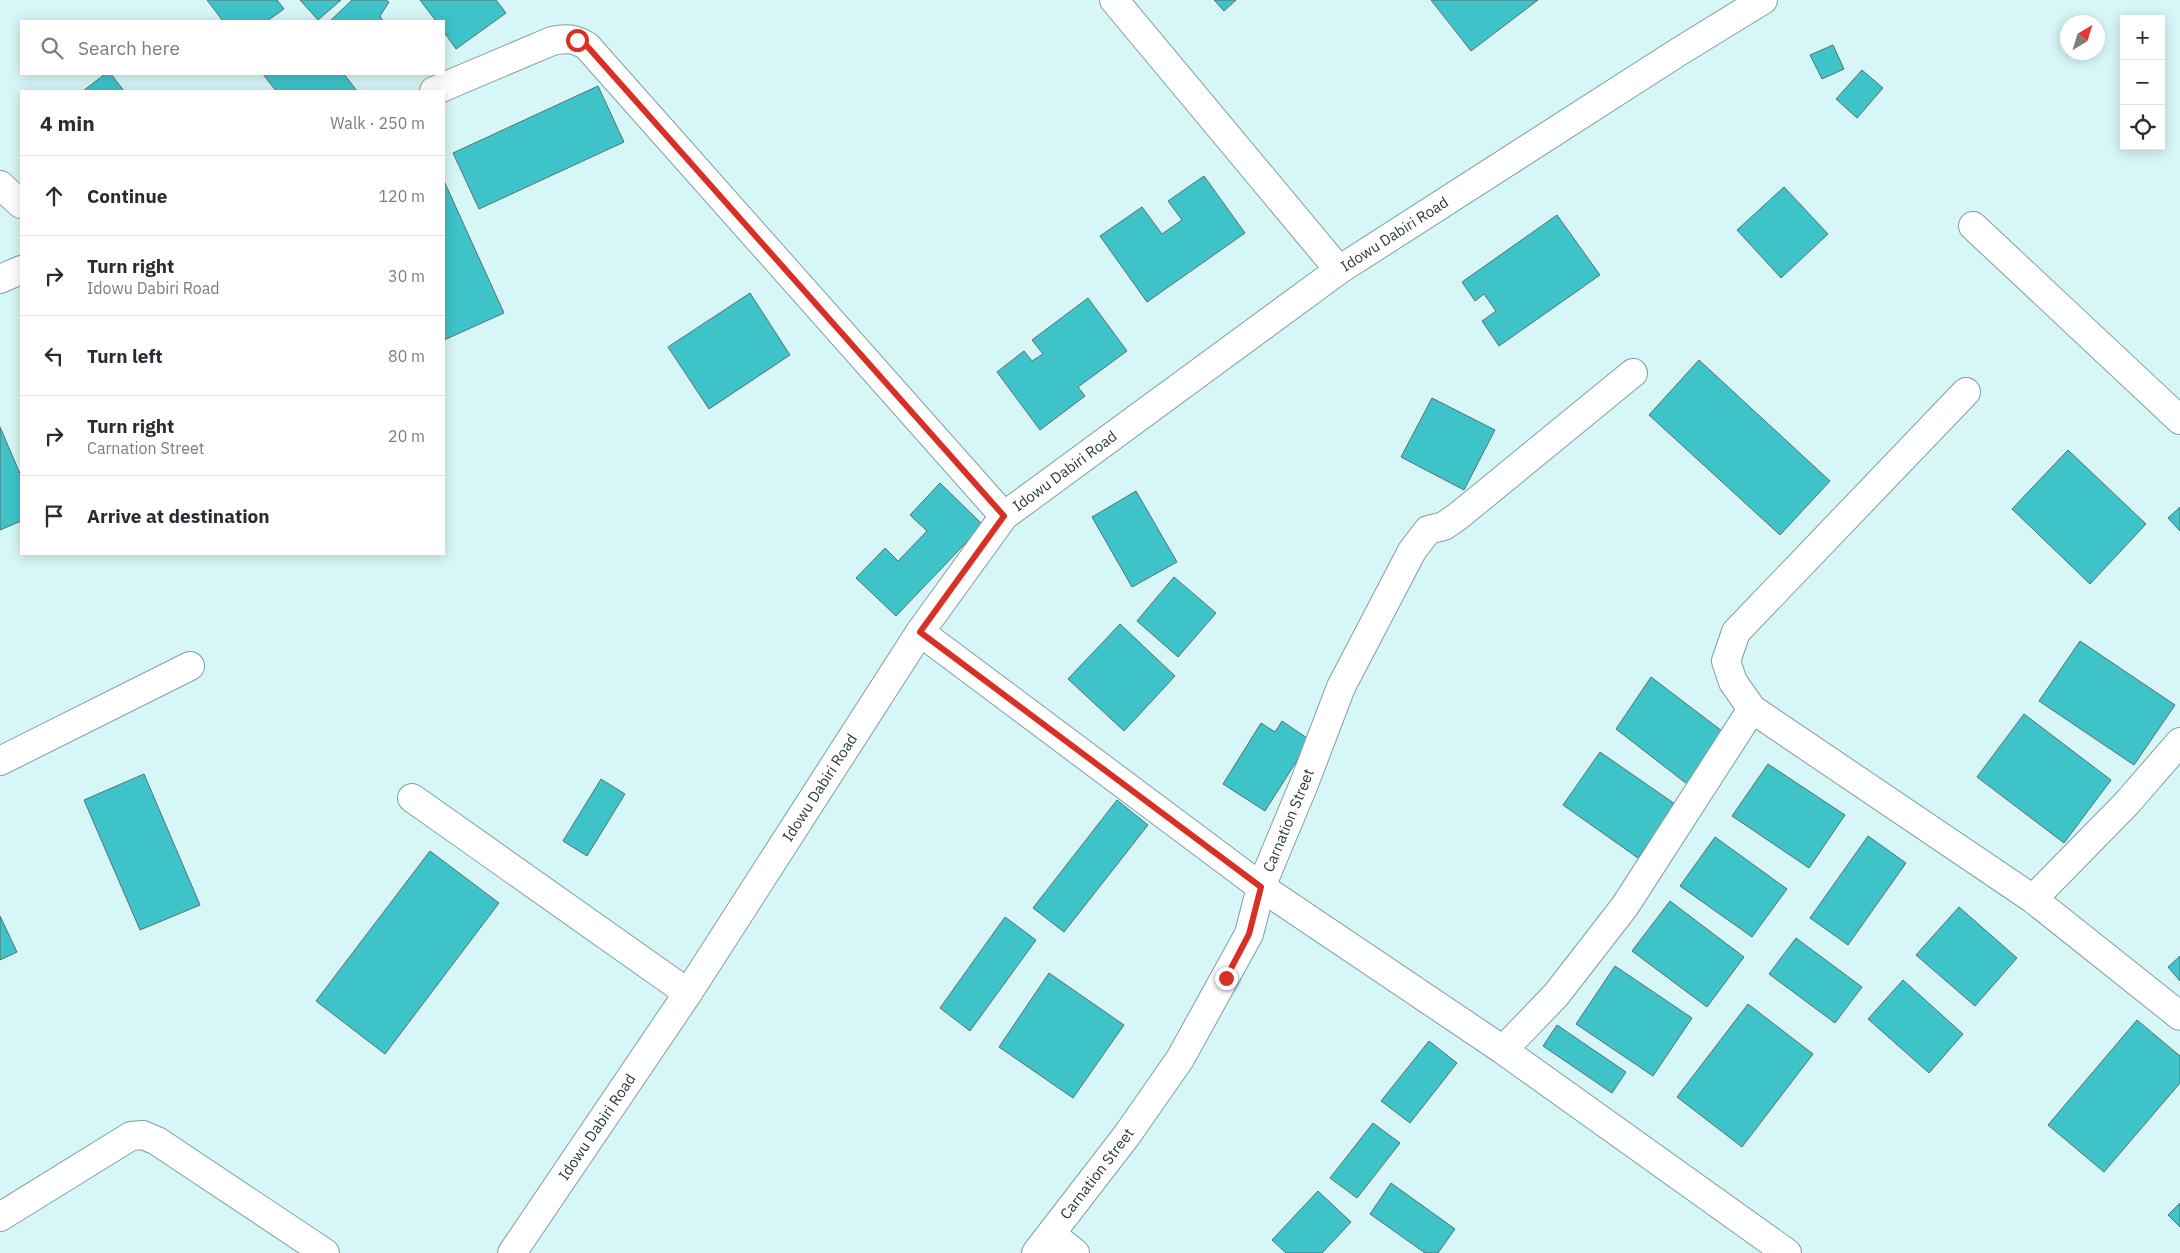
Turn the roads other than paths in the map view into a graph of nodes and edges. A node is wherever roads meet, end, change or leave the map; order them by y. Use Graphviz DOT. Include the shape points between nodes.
graph roads {
  1 [pos="1114,0"];
  2 [pos="1763,0"];
  3 [pos="436,90"];
  4 [pos="0,185"];
  5 [pos="20,203"];
  6 [pos="1973,226"];
  7 [pos="20,270"];
  8 [pos="1339,270"];
  9 [pos="0,279"];
  10 [pos="1633,373"];
  11 [pos="1966,392"];
  12 [pos="2180,420"];
  13 [pos="1004,516"];
  14 [pos="920,632"];
  15 [pos="190,666"];
  16 [pos="1752,709"];
  17 [pos="2180,742"];
  18 [pos="0,762"];
  19 [pos="412,798"];
  20 [pos="1261,887"];
  21 [pos="2033,899"];
  22 [pos="688,993"];
  23 [pos="2180,1016"];
  24 [pos="1503,1050"];
  25 [pos="0,1217"];
  26 [pos="1044,1244"];
  27 [pos="325,1253"];
  28 [pos="512,1253"];
  29 [pos="1075,1253"];
  30 [pos="1787,1253"];
  1 -- 8 [label="street"];
  2 -- 8 [label="street, Idowu Dabiri Road"];
  3 -- 13 [label="street" via="552,41 567,38 587,46"];
  4 -- 5 [label="street"];
  6 -- 12 [label="street"];
  7 -- 9 [label="street"];
  8 -- 13 [label="street, Idowu Dabiri Road"];
  10 -- 20 [label="street, Carnation Street" via="1457,518 1428,530 1412,551 1341,687"];
  11 -- 16 [label="street" via="1736,632 1726,661 1733,682"];
  13 -- 14 [label="street, Idowu Dabiri Road"];
  14 -- 20 [label="street"];
  14 -- 22 [label="street, Idowu Dabiri Road"];
  15 -- 18 [label="street"];
  16 -- 21 [label="street"];
  16 -- 24 [label="street" via="1625,906 1556,995"];
  17 -- 21 [label="street" via="2128,803"];
  19 -- 22 [label="street"];
  20 -- 24 [label="street"];
  20 -- 26 [label="street, Carnation Street" via="1249,934 1180,1058 1127,1135"];
  21 -- 23 [label="street"];
  22 -- 28 [label="street, Idowu Dabiri Road"];
  24 -- 30 [label="street"];
  25 -- 27 [label="street" via="130,1136 143,1135 157,1141"];
  26 -- 29 [label="street"];
}
